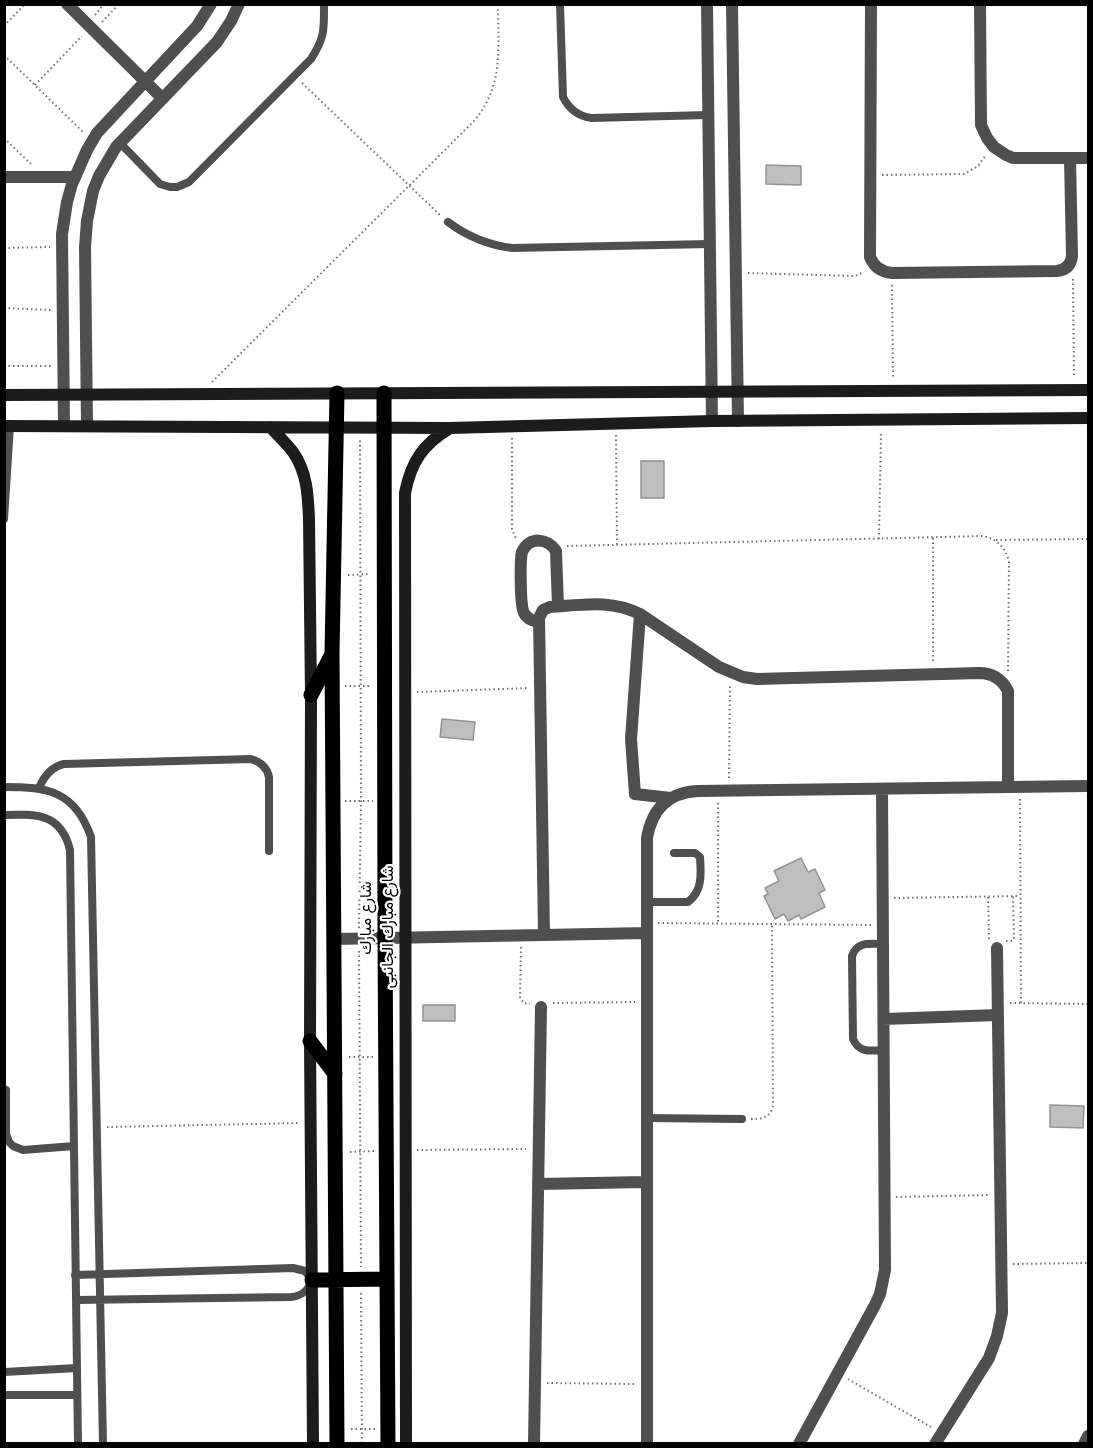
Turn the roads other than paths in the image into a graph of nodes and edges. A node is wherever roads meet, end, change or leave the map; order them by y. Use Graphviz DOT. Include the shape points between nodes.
graph roads {
  1 [pos="68,4"];
  2 [pos="211,4"];
  3 [pos="239,4"];
  4 [pos="324,4"];
  5 [pos="560,4"];
  6 [pos="707,4"];
  7 [pos="732,4"];
  8 [pos="871,4"];
  9 [pos="980,4"];
  10 [pos="146,82"];
  11 [pos="162,98"];
  12 [pos="708,115"];
  13 [pos="120,143"];
  14 [pos="1070,158"];
  15 [pos="1089,158"];
  16 [pos="4,177"];
  17 [pos="74,177"];
  18 [pos="448,222"];
  19 [pos="710,244"];
  20 [pos="1089,390"];
  21 [pos="712,392"];
  22 [pos="738,392"];
  23 [pos="337,393"];
  24 [pos="384,393"];
  25 [pos="4,395"];
  26 [pos="63,395"];
  27 [pos="86,395"];
  28 [pos="1089,418"];
  29 [pos="712,421"];
  30 [pos="738,421"];
  31 [pos="64,425"];
  32 [pos="87,425"];
  33 [pos="7,426"];
  34 [pos="337,426"];
  35 [pos="270,427"];
  36 [pos="384,427"];
  37 [pos="450,428"];
  38 [pos="4,519"];
  39 [pos="558,606"];
  40 [pos="640,614"];
  41 [pos="539,622"];
  42 [pos="333,653"];
  43 [pos="311,695"];
  44 [pos="1089,786"];
  45 [pos="4,787"];
  46 [pos="1014,787"];
  47 [pos="39,788"];
  48 [pos="882,789"];
  49 [pos="671,798"];
  50 [pos="4,815"];
  51 [pos="269,851"];
  52 [pos="674,853"];
  53 [pos="647,902"];
  54 [pos="647,928"];
  55 [pos="544,934"];
  56 [pos="384,937"];
  57 [pos="405,937"];
  58 [pos="334,939"];
  59 [pos="997,943"];
  60 [pos="883,944"];
  61 [pos="543,1005"];
  62 [pos="998,1009"];
  63 [pos="884,1019"];
  64 [pos="310,1041"];
  65 [pos="884,1050"];
  66 [pos="335,1074"];
  67 [pos="6,1090"];
  68 [pos="646,1118"];
  69 [pos="742,1119"];
  70 [pos="74,1146"];
  71 [pos="646,1182"];
  72 [pos="538,1184"];
  73 [pos="100,1274"];
  74 [pos="75,1275"];
  75 [pos="386,1279"];
  76 [pos="336,1280"];
  77 [pos="312,1281"];
  78 [pos="76,1300"];
  79 [pos="100,1300"];
  80 [pos="77,1368"];
  81 [pos="4,1372"];
  82 [pos="4,1395"];
  83 [pos="77,1395"];
  84 [pos="337,1436"];
  85 [pos="388,1436"];
  86 [pos="1089,1436"];
  87 [pos="938,1438"];
  88 [pos="78,1443"];
  89 [pos="103,1443"];
  90 [pos="313,1443"];
  91 [pos="406,1443"];
  92 [pos="534,1443"];
  93 [pos="647,1443"];
  94 [pos="799,1443"];
  95 [pos="1084,1443"];
  1 -- 10 [label="street"];
  2 -- 10 [label="street" via="197,26"];
  3 -- 11 [label="street" via="217,42"];
  4 -- 13 [label="lane" via="324,30 311,59 189,182 170,187 160,184"];
  5 -- 12 [label="lane" via="563,98 574,112 591,118"];
  6 -- 12 [label="street"];
  7 -- 22 [label="street"];
  8 -- 14 [label="street" via="870,257 876,267 892,273 1064,269 1072,256"];
  9 -- 14 [label="street" via="981,124 989,142 1013,158"];
  10 -- 11 [label="street"];
  10 -- 17 [label="street" via="98,133"];
  11 -- 13 [label="street"];
  12 -- 19 [label="street"];
  13 -- 27 [label="street" via="99,176 87,220"];
  14 -- 15 [label="street"];
  16 -- 17 [label="street"];
  17 -- 26 [label="street" via="62,234"];
  18 -- 19 [label="lane" via="480,241 512,248"];
  19 -- 21 [label="street"];
  20 -- 22 [label="main road"];
  21 -- 22 [label="main road"];
  21 -- 24 [label="main road"];
  21 -- 29 [label="street"];
  22 -- 30 [label="street"];
  23 -- 24 [label="main road"];
  23 -- 27 [label="main road"];
  23 -- 34 [label="main road, شارع مبارك"];
  24 -- 36 [label="main road, شارع مبارك"];
  25 -- 26 [label="main road"];
  26 -- 27 [label="main road"];
  26 -- 31 [label="street"];
  27 -- 32 [label="street"];
  28 -- 30 [label="main road"];
  29 -- 30 [label="main road"];
  29 -- 37 [label="main road"];
  31 -- 32 [label="main road"];
  31 -- 33 [label="main road"];
  32 -- 35 [label="main road"];
  33 -- 38 [label="lane"];
  34 -- 35 [label="main road"];
  34 -- 36 [label="main road"];
  34 -- 42 [label="main road, شارع مبارك"];
  35 -- 43 [label="main road" via="293,452 305,477 308,495"];
  36 -- 37 [label="main road"];
  36 -- 56 [label="main road, شارع مبارك"];
  37 -- 57 [label="main road, شارع مبارك الجانبى" via="419,454 405,493"];
  39 -- 40 [label="street" via="610,604"];
  39 -- 41 [label="street" via="543,610"];
  39 -- 41 [label="street" via="556,551 545,541 530,543 521,557 521,607 526,616"];
  40 -- 46 [label="street" via="719,667 757,679 991,674 1008,691"];
  40 -- 49 [label="street" via="631,739 635,794"];
  41 -- 55 [label="street"];
  42 -- 43 [label="main road"];
  42 -- 58 [label="main road, شارع مبارك"];
  43 -- 64 [label="main road"];
  44 -- 46 [label="street"];
  45 -- 47 [label="lane"];
  46 -- 48 [label="street"];
  47 -- 51 [label="lane" via="48,772 64,764 250,759 268,772"];
  47 -- 73 [label="lane" via="59,795 75,808 91,837"];
  48 -- 49 [label="street" via="723,790 688,792"];
  48 -- 60 [label="street"];
  49 -- 53 [label="street" via="657,811 648,828"];
  50 -- 70 [label="lane" via="47,818 65,834 70,850"];
  52 -- 53 [label="lane" via="700,857 697,893 688,902"];
  53 -- 54 [label="street"];
  54 -- 55 [label="street"];
  54 -- 68 [label="street"];
  55 -- 57 [label="street"];
  56 -- 57 [label="street"];
  56 -- 58 [label="street"];
  56 -- 75 [label="main road, شارع مبارك"];
  57 -- 91 [label="main road, شارع مبارك الجانبى"];
  58 -- 66 [label="main road, شارع مبارك"];
  59 -- 62 [label="street"];
  60 -- 63 [label="street"];
  60 -- 65 [label="lane" via="860,945 853,952 852,1039 863,1051"];
  61 -- 72 [label="street"];
  62 -- 63 [label="street"];
  62 -- 87 [label="street" via="1002,1313 989,1358"];
  63 -- 65 [label="street"];
  64 -- 66 [label="main road"];
  64 -- 77 [label="main road"];
  65 -- 94 [label="street" via="883,1282 875,1305"];
  66 -- 76 [label="main road, شارع مبارك"];
  67 -- 70 [label="lane" via="6,1134 13,1146 23,1150"];
  68 -- 69 [label="lane"];
  68 -- 71 [label="street"];
  70 -- 74 [label="lane"];
  71 -- 72 [label="street"];
  71 -- 93 [label="street"];
  72 -- 92 [label="street"];
  73 -- 74 [label="lane"];
  73 -- 77 [label="lane" via="293,1268 305,1271"];
  73 -- 79 [label="lane"];
  74 -- 78 [label="lane"];
  75 -- 76 [label="main road"];
  75 -- 85 [label="main road, شارع مبارك"];
  76 -- 77 [label="main road"];
  76 -- 84 [label="main road, شارع مبارك"];
  77 -- 79 [label="lane" via="297,1296"];
  77 -- 90 [label="main road"];
  78 -- 79 [label="lane"];
  78 -- 80 [label="lane"];
  79 -- 89 [label="lane"];
  80 -- 81 [label="lane"];
  80 -- 83 [label="lane"];
  82 -- 83 [label="lane"];
  83 -- 88 [label="lane"];
  86 -- 95 [label="street"];
}
